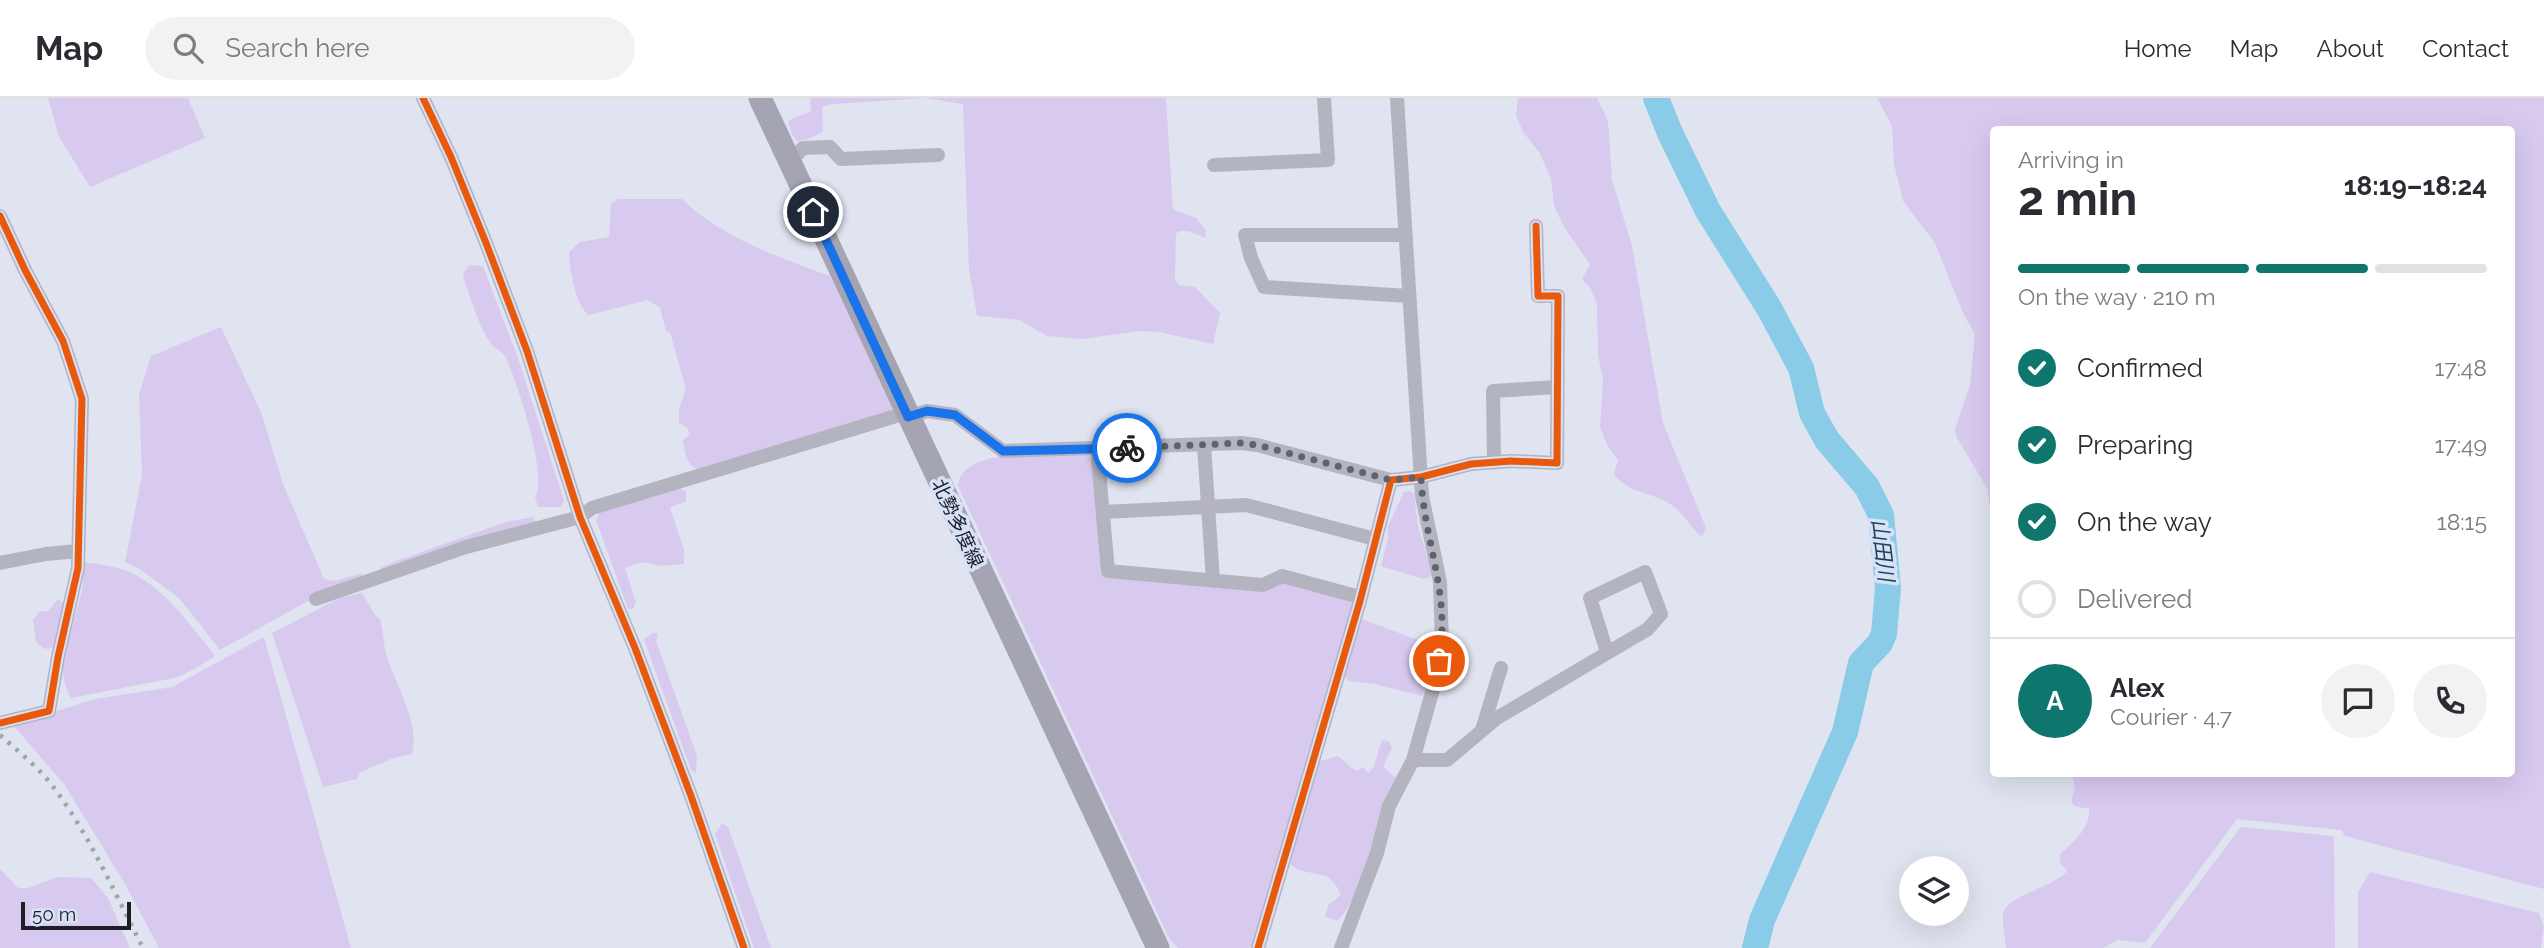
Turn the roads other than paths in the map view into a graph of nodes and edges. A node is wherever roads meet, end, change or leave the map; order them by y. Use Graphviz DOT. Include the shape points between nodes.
graph roads {
  1 [pos="424,98"];
  2 [pos="760,98"];
  3 [pos="1324,98"];
  4 [pos="1397,98"];
  5 [pos="938,155"];
  6 [pos="790,162"];
  7 [pos="1214,165"];
  8 [pos="0,216"];
  9 [pos="1536,226"];
  10 [pos="1405,235"];
  11 [pos="1409,296"];
  12 [pos="1557,387"];
  13 [pos="907,415"];
  14 [pos="1204,445"];
  15 [pos="1097,449"];
  16 [pos="1494,462"];
  17 [pos="1421,477"];
  18 [pos="1391,480"];
  19 [pos="1208,507"];
  20 [pos="1103,513"];
  21 [pos="580,517"];
  22 [pos="1375,540"];
  23 [pos="78,551"];
  24 [pos="0,563"];
  25 [pos="1213,581"];
  26 [pos="1360,597"];
  27 [pos="316,599"];
  28 [pos="1607,652"];
  29 [pos="1501,668"];
  30 [pos="0,722"];
  31 [pos="1482,730"];
  32 [pos="1413,760"];
  33 [pos="744,948"];
  34 [pos="1158,948"];
  35 [pos="1258,948"];
  36 [pos="1341,948"];
  1 -- 21 [label="street" via="527,351"];
  2 -- 6 [label="main road, 北勢多度線"];
  3 -- 7 [label="street" via="1328,160"];
  4 -- 10 [label="street"];
  5 -- 6 [label="street" via="841,159 830,147 803,148"];
  6 -- 13 [label="main road, 北勢多度線"];
  8 -- 23 [label="street" via="63,341 82,399"];
  9 -- 12 [label="street" via="1538,296 1558,296"];
  10 -- 11 [label="street"];
  10 -- 11 [label="street" via="1245,235 1264,287"];
  11 -- 17 [label="street"];
  12 -- 16 [label="street" via="1493,391"];
  12 -- 16 [label="street" via="1557,463"];
  13 -- 15 [label="street" via="927,411 955,415 1003,451"];
  13 -- 21 [label="street" via="604,505"];
  13 -- 34 [label="main road, 北勢多度線"];
  14 -- 15 [label="street"];
  14 -- 18 [label="street" via="1257,445"];
  14 -- 19 [label="street"];
  15 -- 20 [label="street"];
  16 -- 17 [label="street" via="1457,466"];
  17 -- 18 [label="street"];
  17 -- 32 [label="street" via="1441,589 1442,643"];
  18 -- 22 [label="street"];
  19 -- 20 [label="street"];
  19 -- 22 [label="street" via="1246,505"];
  19 -- 25 [label="street"];
  20 -- 25 [label="street" via="1108,571"];
  21 -- 27 [label="street" via="466,547"];
  21 -- 33 [label="street" via="691,796"];
  22 -- 26 [label="street"];
  23 -- 24 [label="street"];
  23 -- 30 [label="street" via="49,711"];
  25 -- 26 [label="street" via="1262,585 1282,576"];
  26 -- 35 [label="street"];
  28 -- 28 [label="street" via="1648,629 1661,614 1645,572 1590,598"];
  28 -- 31 [label="street"];
  29 -- 31 [label="street"];
  31 -- 32 [label="street" via="1447,760"];
  32 -- 36 [label="street" via="1386,815 1377,853"];
}
